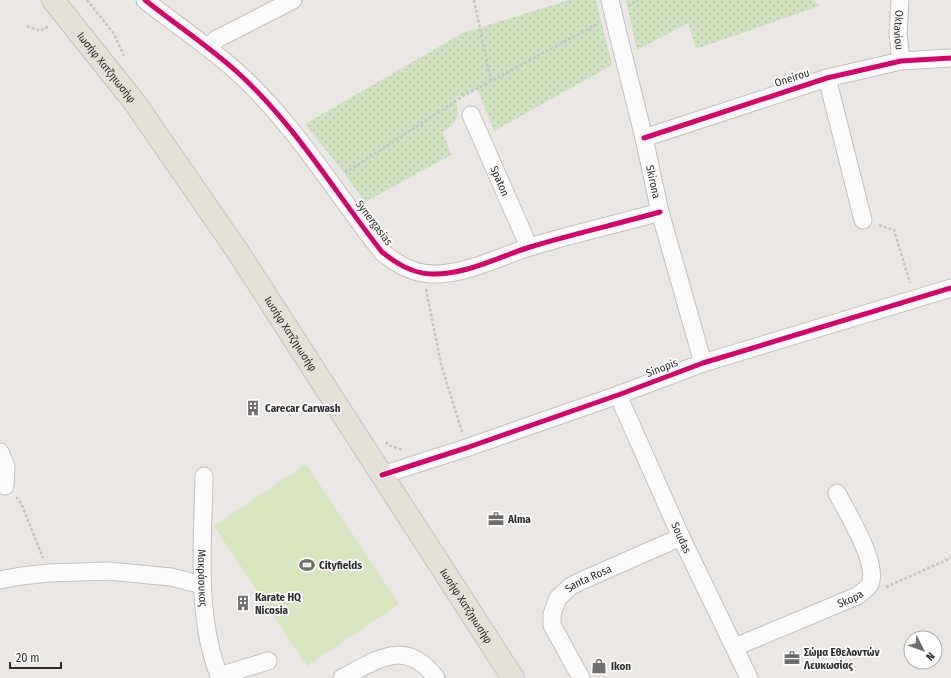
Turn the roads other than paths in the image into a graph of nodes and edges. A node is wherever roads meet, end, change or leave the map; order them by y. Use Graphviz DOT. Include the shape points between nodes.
graph roads {
  1 [pos="53,0"];
  2 [pos="145,0"];
  3 [pos="294,0"];
  4 [pos="610,0"];
  5 [pos="900,0"];
  6 [pos="207,47"];
  7 [pos="951,58"];
  8 [pos="901,61"];
  9 [pos="827,78"];
  10 [pos="471,115"];
  11 [pos="644,138"];
  12 [pos="660,212"];
  13 [pos="863,220"];
  14 [pos="529,247"];
  15 [pos="951,288"];
  16 [pos="704,363"];
  17 [pos="618,395"];
  18 [pos="0,452"];
  19 [pos="382,475"];
  20 [pos="204,476"];
  21 [pos="5,486"];
  22 [pos="837,493"];
  23 [pos="681,537"];
  24 [pos="0,580"];
  25 [pos="202,585"];
  26 [pos="735,647"];
  27 [pos="268,661"];
  28 [pos="219,677"];
  29 [pos="342,678"];
  30 [pos="436,678"];
  31 [pos="513,678"];
  32 [pos="581,678"];
  33 [pos="749,678"];
  1 -- 19 [label="main road, Ιωσήφ Χατζηιωσήφ" via="135,103 180,167"];
  2 -- 6 [label="street, Synergasias"];
  3 -- 6 [label="street" via="217,39"];
  4 -- 11 [label="street, Skirona"];
  5 -- 8 [label="street, Oktaviou" via="898,33"];
  6 -- 14 [label="street, Synergasias" via="236,71 287,124 382,252 397,263 423,273 444,274 470,269"];
  7 -- 8 [label="street, Oneirou"];
  8 -- 9 [label="street, Oneirou"];
  9 -- 11 [label="street, Oneirou"];
  9 -- 13 [label="street, Oneirou"];
  10 -- 14 [label="street, Spaton"];
  11 -- 12 [label="street, Skirona"];
  12 -- 14 [label="street, Synergasias"];
  12 -- 16 [label="street, Skirona"];
  15 -- 16 [label="street, Sinopis"];
  16 -- 17 [label="street, Sinopis"];
  17 -- 19 [label="street, Sinopis"];
  17 -- 23 [label="street, Soudas"];
  18 -- 21 [label="street" via="6,466"];
  19 -- 31 [label="main road, Ιωσήφ Χατζηιωσήφ"];
  20 -- 25 [label="street, Μακράσυκας"];
  22 -- 26 [label="street, Skopa" via="869,557 872,571 870,585 857,596"];
  23 -- 26 [label="street, Soudas"];
  23 -- 32 [label="street, Santa Rosa" via="581,581 558,598 552,614 552,626"];
  24 -- 25 [label="street" via="49,573 108,571 171,577"];
  25 -- 28 [label="street, Μακράσυκας" via="208,632"];
  26 -- 33 [label="street, Soudas"];
  27 -- 28 [label="street"];
  29 -- 30 [label="street" via="377,659 408,655 425,666"];
}
